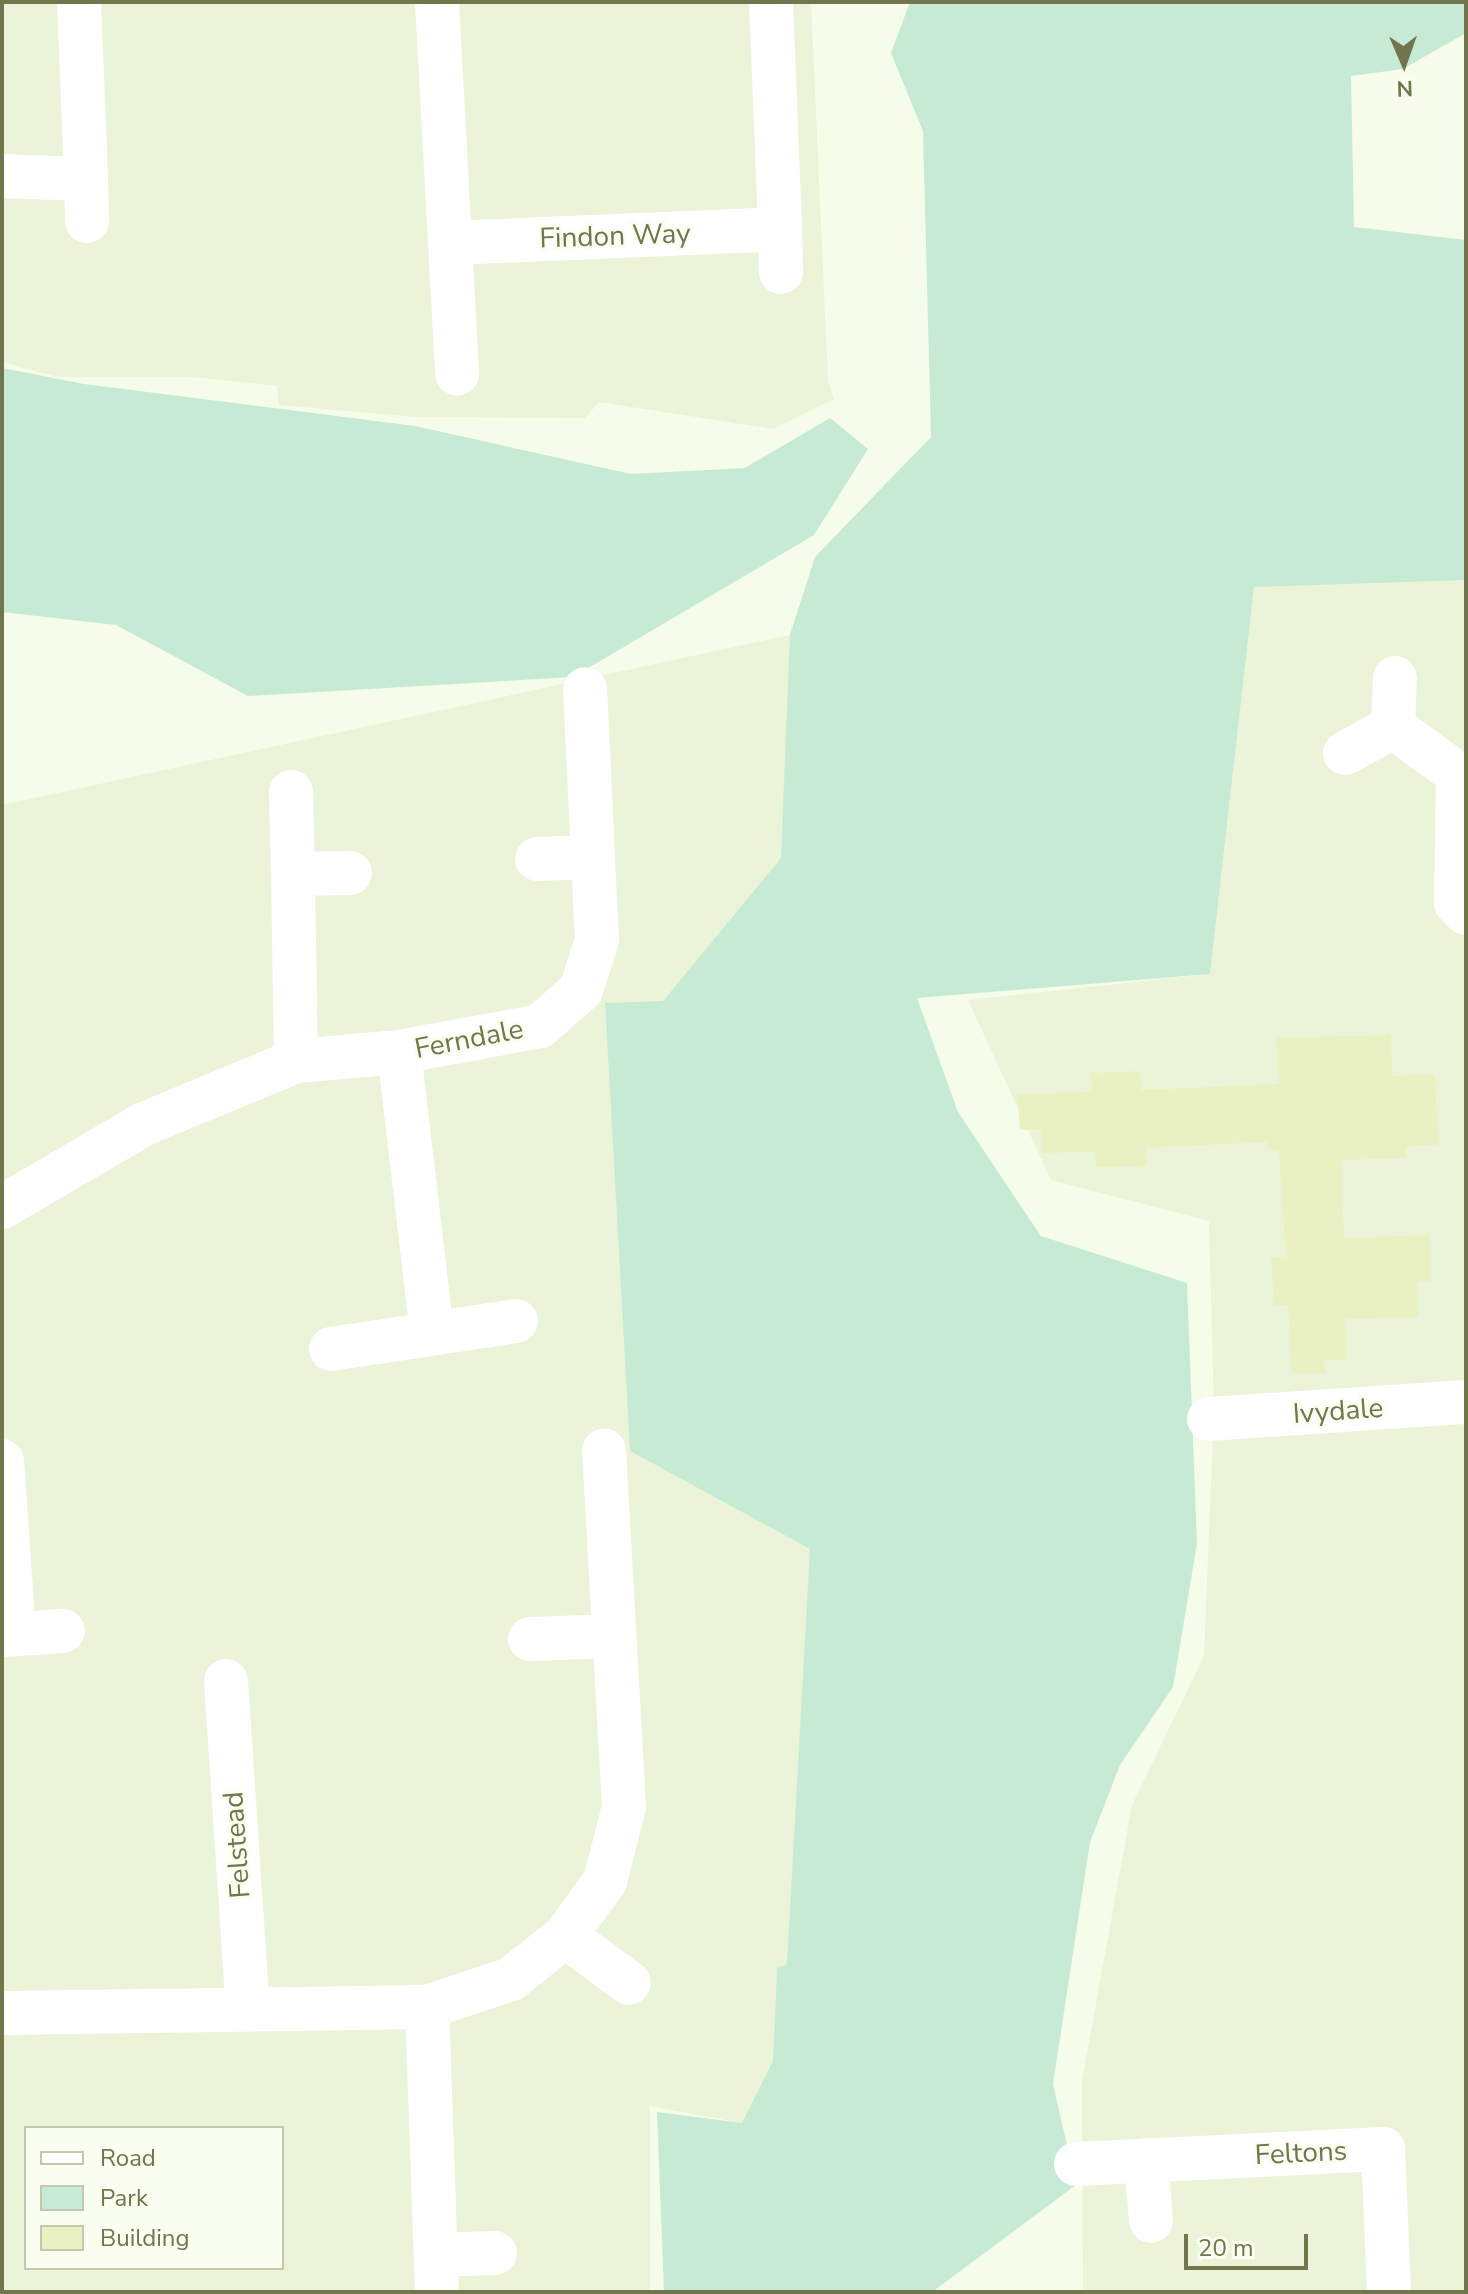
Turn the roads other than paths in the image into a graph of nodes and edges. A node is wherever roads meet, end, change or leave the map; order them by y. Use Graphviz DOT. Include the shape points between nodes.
graph roads {
  1 [pos="79,2"];
  2 [pos="437,2"];
  3 [pos="771,2"];
  4 [pos="2,176"];
  5 [pos="780,229"];
  6 [pos="451,243"];
  7 [pos="781,272"];
  8 [pos="457,373"];
  9 [pos="1395,678"];
  10 [pos="585,689"];
  11 [pos="1393,727"];
  12 [pos="1345,753"];
  13 [pos="291,792"];
  14 [pos="593,857"];
  15 [pos="537,859"];
  16 [pos="350,873"];
  17 [pos="293,874"];
  18 [pos="1466,913"];
  19 [pos="399,1052"];
  20 [pos="296,1061"];
  21 [pos="2,1207"];
  22 [pos="516,1321"];
  23 [pos="432,1333"];
  24 [pos="331,1349"];
  25 [pos="1466,1402"];
  26 [pos="1209,1419"];
  27 [pos="604,1451"];
  28 [pos="2,1461"];
  29 [pos="63,1631"];
  30 [pos="8,1635"];
  31 [pos="614,1636"];
  32 [pos="530,1639"];
  33 [pos="226,1681"];
  34 [pos="565,1936"];
  35 [pos="629,1983"];
  36 [pos="427,2007"];
  37 [pos="248,2009"];
  38 [pos="2,2013"];
  39 [pos="1146,2160"];
  40 [pos="1076,2164"];
  41 [pos="1151,2221"];
  42 [pos="495,2253"];
  43 [pos="437,2274"];
  44 [pos="1389,2292"];
  1 -- 4 [label="street" via="86,200"];
  2 -- 6 [label="street"];
  3 -- 5 [label="street"];
  5 -- 6 [label="street, Findon Way"];
  5 -- 7 [label="street"];
  6 -- 8 [label="street"];
  9 -- 11 [label="street"];
  10 -- 14 [label="street, Ferndale"];
  11 -- 12 [label="street"];
  11 -- 18 [label="street" via="1458,774 1456,903"];
  13 -- 17 [label="street"];
  14 -- 15 [label="street"];
  14 -- 19 [label="street, Ferndale" via="597,940 581,990 540,1026"];
  16 -- 17 [label="street"];
  17 -- 20 [label="street"];
  19 -- 20 [label="street, Ferndale"];
  19 -- 23 [label="street, Ferndale"];
  20 -- 21 [label="street, Ferndale" via="144,1124"];
  22 -- 23 [label="street"];
  23 -- 24 [label="street"];
  25 -- 26 [label="street, Ivydale"];
  27 -- 31 [label="street"];
  28 -- 30 [label="street"];
  29 -- 30 [label="street"];
  31 -- 32 [label="street"];
  31 -- 34 [label="street" via="624,1807 605,1881"];
  33 -- 37 [label="street, Felstead"];
  34 -- 35 [label="street"];
  34 -- 36 [label="street" via="511,1979"];
  36 -- 37 [label="street"];
  36 -- 43 [label="street"];
  37 -- 38 [label="street"];
  39 -- 40 [label="street, Feltons"];
  39 -- 41 [label="street"];
  39 -- 44 [label="street, Feltons" via="1383,2149"];
  42 -- 43 [label="street"];
}
